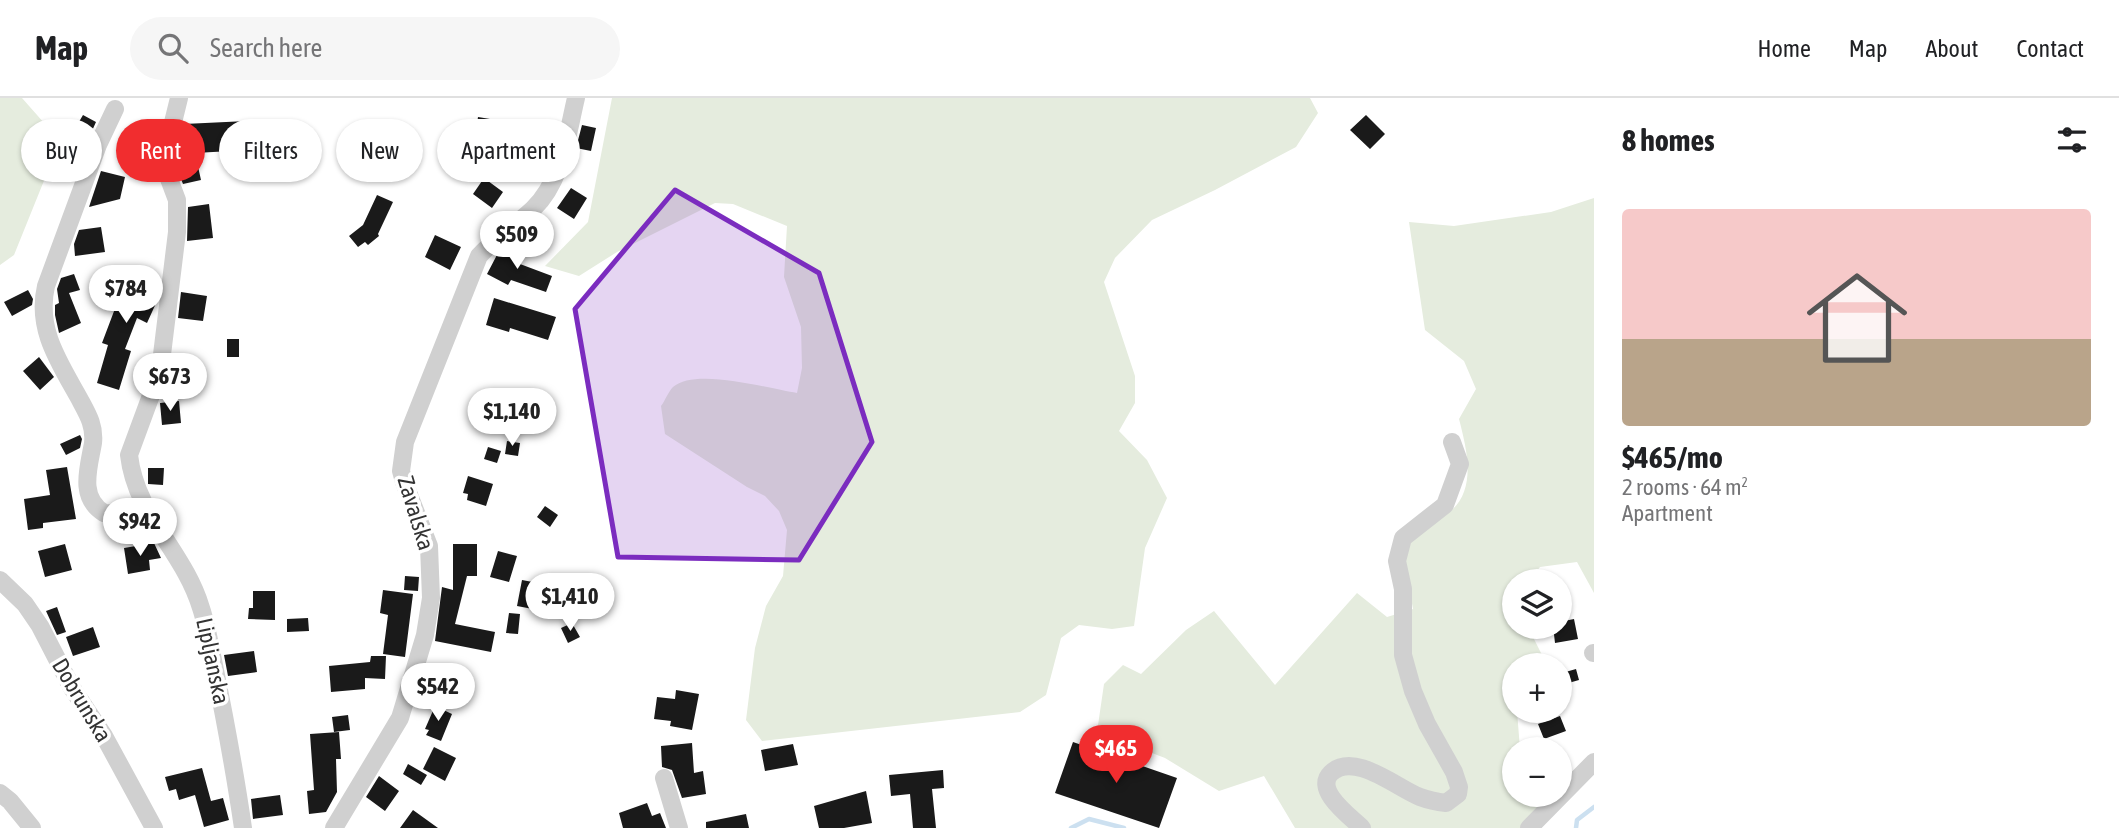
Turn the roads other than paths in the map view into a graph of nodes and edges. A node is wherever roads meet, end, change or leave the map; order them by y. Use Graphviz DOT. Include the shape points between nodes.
graph roads {
  1 [pos="179,98"];
  2 [pos="576,98"];
  3 [pos="116,109"];
  4 [pos="1452,442"];
  5 [pos="144,508"];
  6 [pos="0,580"];
  7 [pos="1594,762"];
  8 [pos="664,778"];
  9 [pos="0,793"];
  10 [pos="32,828"];
  11 [pos="154,828"];
  12 [pos="243,828"];
  13 [pos="334,828"];
  14 [pos="679,828"];
  15 [pos="1362,828"];
  16 [pos="1530,828"];
  1 -- 5 [label="street, Lipljanska" via="163,163 177,200 177,232 160,370 129,455"];
  2 -- 13 [label="street, Zavalska" via="553,182 534,208 479,256 405,442 401,471 429,545 431,598 425,635 400,718"];
  3 -- 5 [label="street" via="46,286 43,315 54,354 93,423 87,474 91,499 104,513 128,514"];
  4 -- 15 [label="street" via="1460,464 1445,505 1404,538 1396,561 1403,589 1403,655 1427,724 1454,772 1458,794 1441,802 1421,797 1372,771 1340,768 1330,774 1327,791"];
  5 -- 12 [label="street, Lipljanska" via="176,554 201,606"];
  6 -- 11 [label="street, Dobrunska" via="21,598 40,626"];
  7 -- 16 [label="street"];
  8 -- 14 [label="street"];
  9 -- 10 [label="street"];
}
